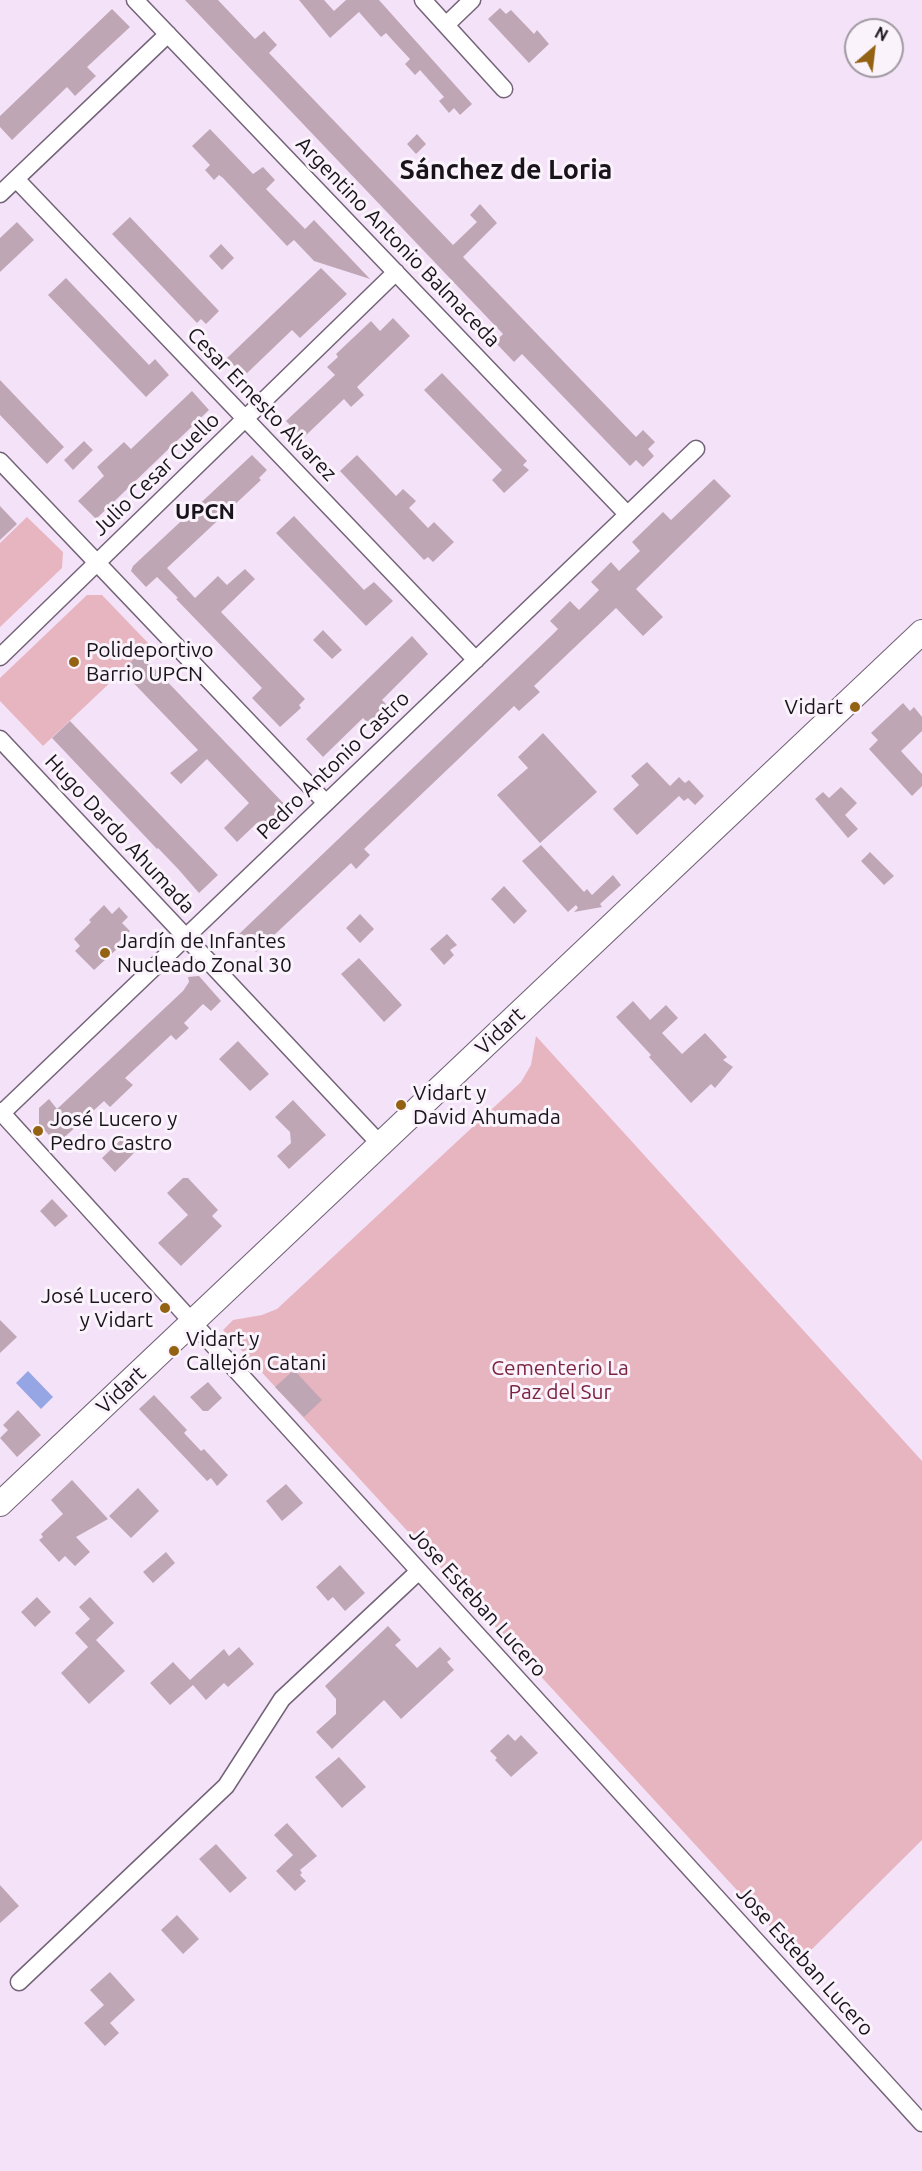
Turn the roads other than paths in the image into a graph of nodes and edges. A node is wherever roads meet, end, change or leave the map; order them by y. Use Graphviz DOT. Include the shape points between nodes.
graph roads {
  1 [pos="135,0"];
  2 [pos="423,0"];
  3 [pos="472,0"];
  4 [pos="446,25"];
  5 [pos="168,34"];
  6 [pos="504,89"];
  7 [pos="16,179"];
  8 [pos="0,194"];
  9 [pos="396,272"];
  10 [pos="245,419"];
  11 [pos="696,449"];
  12 [pos="0,461"];
  13 [pos="627,514"];
  14 [pos="97,563"];
  15 [pos="922,632"];
  16 [pos="0,657"];
  17 [pos="476,660"];
  18 [pos="0,739"];
  19 [pos="326,803"];
  20 [pos="186,937"];
  21 [pos="1,1112"];
  22 [pos="380,1144"];
  23 [pos="193,1321"];
  24 [pos="0,1504"];
  25 [pos="419,1571"];
  26 [pos="19,1982"];
  27 [pos="922,2123"];
  1 -- 5 [label="street, Argentino Antonio Balmaceda"];
  2 -- 4 [label="street"];
  3 -- 4 [label="street"];
  4 -- 6 [label="street"];
  5 -- 7 [label="street"];
  5 -- 9 [label="street, Argentino Antonio Balmaceda"];
  7 -- 8 [label="street"];
  7 -- 10 [label="street, Cesar Ernesto Alvarez"];
  9 -- 10 [label="street, Julio Cesar Cuello"];
  9 -- 13 [label="street, Argentino Antonio Balmaceda"];
  10 -- 14 [label="street, Julio Cesar Cuello"];
  10 -- 17 [label="street, Cesar Ernesto Alvarez"];
  11 -- 13 [label="street, Pedro Antonio Castro"];
  12 -- 14 [label="street"];
  13 -- 17 [label="street, Pedro Antonio Castro"];
  14 -- 16 [label="street, Julio Cesar Cuello"];
  14 -- 19 [label="street"];
  15 -- 22 [label="street, Vidart"];
  17 -- 19 [label="street, Pedro Antonio Castro"];
  18 -- 20 [label="street, Hugo Dardo Ahumada"];
  19 -- 20 [label="street, Pedro Antonio Castro"];
  20 -- 21 [label="street, Pedro Antonio Castro"];
  20 -- 22 [label="street, Hugo Dardo Ahumada"];
  21 -- 23 [label="street, Jose Esteban Lucero"];
  22 -- 23 [label="street, Vidart"];
  23 -- 24 [label="street, Vidart"];
  23 -- 25 [label="street, Jose Esteban Lucero"];
  25 -- 26 [label="street" via="282,1699 226,1786"];
  25 -- 27 [label="street, Jose Esteban Lucero"];
}
